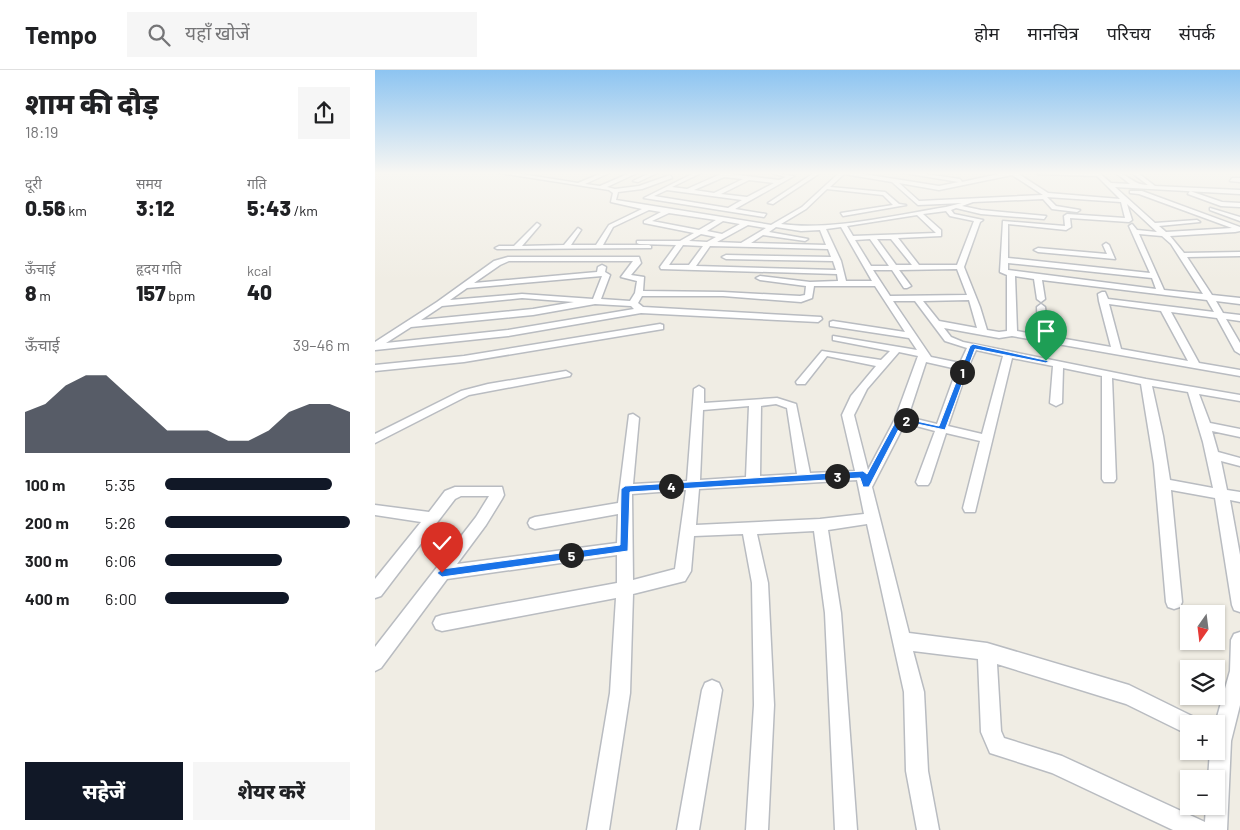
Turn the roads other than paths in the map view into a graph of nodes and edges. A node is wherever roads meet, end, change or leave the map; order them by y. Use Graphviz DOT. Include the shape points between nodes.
graph roads {
  1 [pos="647,208"];
  2 [pos="651,208"];
  3 [pos="719,208"];
  4 [pos="732,208"];
  5 [pos="803,208"];
  6 [pos="881,208"];
  7 [pos="966,208"];
  8 [pos="1058,208"];
  9 [pos="1125,208"];
  10 [pos="1135,208"];
  11 [pos="1162,208"];
  12 [pos="1185,208"];
  13 [pos="1208,208"];
  14 [pos="947,209"];
  15 [pos="729,210"];
  16 [pos="668,211"];
  17 [pos="843,214"];
  18 [pos="919,214"];
  19 [pos="764,215"];
  20 [pos="1099,215"];
  21 [pos="1044,217"];
  22 [pos="1128,217"];
  23 [pos="713,218"];
  24 [pos="1240,219"];
  25 [pos="723,220"];
  26 [pos="977,220"];
  27 [pos="986,220"];
  28 [pos="995,221"];
  29 [pos="1005,222"];
  30 [pos="1197,222"];
  31 [pos="747,223"];
  32 [pos="1151,223"];
  33 [pos="653,224"];
  34 [pos="537,225"];
  35 [pos="843,225"];
  36 [pos="773,226"];
  37 [pos="821,228"];
  38 [pos="1240,229"];
  39 [pos="578,230"];
  40 [pos="1219,231"];
  41 [pos="700,232"];
  42 [pos="1135,232"];
  43 [pos="763,233"];
  44 [pos="1164,234"];
  45 [pos="723,236"];
  46 [pos="893,237"];
  47 [pos="851,238"];
  48 [pos="872,238"];
  49 [pos="641,239"];
  50 [pos="681,243"];
  51 [pos="708,244"];
  52 [pos="732,245"];
  53 [pos="742,245"];
  54 [pos="830,245"];
  55 [pos="1106,245"];
  56 [pos="582,246"];
  57 [pos="599,246"];
  58 [pos="566,247"];
  59 [pos="654,247"];
  60 [pos="499,248"];
  61 [pos="516,248"];
  62 [pos="1240,254"];
  63 [pos="1182,255"];
  64 [pos="726,256"];
  65 [pos="603,259"];
  66 [pos="837,259"];
  67 [pos="1005,260"];
  68 [pos="1040,264"];
  69 [pos="916,266"];
  70 [pos="894,267"];
  71 [pos="960,267"];
  72 [pos="563,268"];
  73 [pos="691,268"];
  74 [pos="720,268"];
  75 [pos="868,268"];
  76 [pos="840,272"];
  77 [pos="601,274"];
  78 [pos="662,274"];
  79 [pos="1011,275"];
  80 [pos="716,276"];
  81 [pos="1155,276"];
  82 [pos="1038,278"];
  83 [pos="810,284"];
  84 [pos="842,284"];
  85 [pos="878,284"];
  86 [pos="1101,285"];
  87 [pos="465,286"];
  88 [pos="907,286"];
  89 [pos="1161,292"];
  90 [pos="639,293"];
  91 [pos="972,297"];
  92 [pos="917,298"];
  93 [pos="1210,298"];
  94 [pos="887,299"];
  95 [pos="596,301"];
  96 [pos="1240,301"];
  97 [pos="1103,302"];
  98 [pos="440,304"];
  99 [pos="637,307"];
  100 [pos="1164,308"];
  101 [pos="1220,315"];
  102 [pos="1240,318"];
  103 [pos="818,319"];
  104 [pos="408,324"];
  105 [pos="833,324"];
  106 [pos="939,324"];
  107 [pos="660,327"];
  108 [pos="983,332"];
  109 [pos="1012,333"];
  110 [pos="913,336"];
  111 [pos="1236,336"];
  112 [pos="836,338"];
  113 [pos="1043,338"];
  114 [pos="375,346"];
  115 [pos="973,346"];
  116 [pos="897,349"];
  117 [pos="1240,351"];
  118 [pos="1117,352"];
  119 [pos="924,354"];
  120 [pos="1008,354"];
  121 [pos="883,364"];
  122 [pos="1058,364"];
  123 [pos="1195,366"];
  124 [pos="963,367"];
  125 [pos="375,368"];
  126 [pos="1240,373"];
  127 [pos="566,374"];
  128 [pos="1107,374"];
  129 [pos="801,382"];
  130 [pos="1146,382"];
  131 [pos="699,388"];
  132 [pos="1192,389"];
  133 [pos="1240,398"];
  134 [pos="755,403"];
  135 [pos="1056,403"];
  136 [pos="698,407"];
  137 [pos="633,418"];
  138 [pos="901,418"];
  139 [pos="1206,426"];
  140 [pos="942,429"];
  141 [pos="1240,433"];
  142 [pos="375,439"];
  143 [pos="988,439"];
  144 [pos="1213,455"];
  145 [pos="1240,462"];
  146 [pos="804,478"];
  147 [pos="1109,479"];
  148 [pos="865,480"];
  149 [pos="753,481"];
  150 [pos="923,482"];
  151 [pos="1163,484"];
  152 [pos="693,485"];
  153 [pos="625,489"];
  154 [pos="1221,494"];
  155 [pos="1240,497"];
  156 [pos="625,507"];
  157 [pos="969,508"];
  158 [pos="375,510"];
  159 [pos="433,518"];
  160 [pos="874,518"];
  161 [pos="535,523"];
  162 [pos="820,526"];
  163 [pos="749,528"];
  164 [pos="687,531"];
  165 [pos="625,548"];
  166 [pos="442,573"];
  167 [pos="625,589"];
  168 [pos="375,591"];
  169 [pos="1174,602"];
  170 [pos="1240,606"];
  171 [pos="441,623"];
  172 [pos="1240,640"];
  173 [pos="902,641"];
  174 [pos="987,652"];
  175 [pos="375,662"];
  176 [pos="712,690"];
  177 [pos="1225,719"];
  178 [pos="1180,720"];
  179 [pos="1218,760"];
  180 [pos="598,830"];
  181 [pos="688,830"];
  182 [pos="757,830"];
  183 [pos="846,830"];
  184 [pos="928,830"];
  185 [pos="1198,830"];
  186 [pos="1216,830"];
  1 -- 57 [label="street" via="611,226"];
  2 -- 16 [label="street"];
  3 -- 15 [label="street"];
  4 -- 15 [label="street"];
  5 -- 36 [label="street"];
  6 -- 17 [label="street"];
  7 -- 21 [label="street"];
  8 -- 20 [label="street"];
  9 -- 22 [label="street"];
  10 -- 32 [label="street"];
  11 -- 30 [label="street"];
  12 -- 38 [label="street"];
  13 -- 24 [label="street"];
  14 -- 18 [label="street"];
  14 -- 26 [label="street" via="952,215"];
  15 -- 19 [label="street"];
  15 -- 23 [label="street"];
  16 -- 23 [label="street"];
  16 -- 33 [label="street" via="646,222"];
  18 -- 35 [label="street"];
  18 -- 46 [label="street" via="939,231 939,235"];
  20 -- 22 [label="street"];
  20 -- 29 [label="street" via="1067,216 1067,228 1037,230"];
  22 -- 32 [label="street"];
  22 -- 42 [label="street"];
  23 -- 25 [label="street"];
  25 -- 31 [label="street"];
  25 -- 41 [label="street"];
  26 -- 27 [label="street"];
  26 -- 71 [label="street"];
  28 -- 29 [label="street"];
  29 -- 67 [label="street"];
  30 -- 32 [label="street"];
  30 -- 40 [label="street"];
  31 -- 36 [label="street"];
  31 -- 45 [label="street"];
  32 -- 44 [label="street"];
  33 -- 41 [label="street"];
  33 -- 49 [label="street"];
  34 -- 61 [label="street"];
  35 -- 37 [label="street"];
  35 -- 47 [label="street"];
  36 -- 37 [label="street"];
  36 -- 43 [label="street"];
  37 -- 54 [label="street"];
  38 -- 40 [label="street"];
  39 -- 58 [label="street"];
  40 -- 44 [label="street"];
  41 -- 45 [label="street"];
  41 -- 50 [label="street"];
  42 -- 44 [label="street"];
  42 -- 81 [label="street"];
  43 -- 53 [label="street"];
  43 -- 54 [label="street"];
  44 -- 63 [label="street"];
  45 -- 51 [label="street"];
  46 -- 48 [label="street"];
  46 -- 69 [label="street"];
  47 -- 48 [label="street"];
  47 -- 75 [label="street"];
  48 -- 70 [label="street"];
  49 -- 50 [label="street"];
  49 -- 57 [label="street"];
  49 -- 59 [label="street"];
  50 -- 51 [label="street"];
  50 -- 73 [label="street" via="664,267"];
  51 -- 52 [label="street"];
  51 -- 73 [label="street"];
  52 -- 53 [label="street"];
  52 -- 64 [label="street"];
  53 -- 54 [label="street"];
  54 -- 66 [label="street"];
  55 -- 68 [label="street" via="1112,257 1037,246"];
  56 -- 57 [label="street"];
  56 -- 58 [label="street"];
  56 -- 72 [label="street"];
  58 -- 61 [label="street"];
  60 -- 61 [label="street"];
  62 -- 63 [label="street"];
  63 -- 93 [label="street"];
  64 -- 66 [label="street"];
  64 -- 74 [label="street"];
  65 -- 72 [label="street"];
  65 -- 77 [label="street"];
  65 -- 90 [label="street" via="637,259 625,277 641,279"];
  66 -- 76 [label="street"];
  67 -- 68 [label="street"];
  67 -- 79 [label="street" via="1004,272"];
  68 -- 81 [label="street"];
  69 -- 70 [label="street"];
  69 -- 71 [label="street"];
  70 -- 75 [label="street"];
  70 -- 88 [label="street"];
  71 -- 91 [label="street"];
  72 -- 77 [label="street"];
  72 -- 87 [label="street"];
  72 -- 87 [label="street" via="503,260"];
  73 -- 74 [label="street"];
  74 -- 76 [label="street"];
  74 -- 80 [label="street"];
  75 -- 85 [label="street"];
  76 -- 84 [label="street"];
  77 -- 95 [label="street" via="606,275"];
  78 -- 80 [label="street"];
  79 -- 82 [label="street"];
  79 -- 109 [label="street"];
  80 -- 83 [label="street" via="770,278"];
  81 -- 89 [label="street"];
  82 -- 86 [label="street"];
  82 -- 113 [label="street"];
  83 -- 84 [label="street"];
  83 -- 90 [label="street" via="809,296 801,299"];
  84 -- 85 [label="street"];
  85 -- 94 [label="street"];
  86 -- 89 [label="street"];
  86 -- 97 [label="street"];
  87 -- 98 [label="street"];
  89 -- 93 [label="street"];
  90 -- 99 [label="street"];
  91 -- 92 [label="street"];
  91 -- 108 [label="street"];
  92 -- 94 [label="street"];
  92 -- 106 [label="street"];
  93 -- 96 [label="street"];
  93 -- 101 [label="street"];
  94 -- 110 [label="street"];
  95 -- 98 [label="street" via="522,296"];
  95 -- 99 [label="street"];
  95 -- 104 [label="street" via="533,312"];
  97 -- 100 [label="street"];
  97 -- 118 [label="street"];
  98 -- 104 [label="street"];
  99 -- 103 [label="street"];
  99 -- 114 [label="street" via="506,334 430,344"];
  100 -- 101 [label="street"];
  100 -- 123 [label="street"];
  101 -- 102 [label="street"];
  101 -- 111 [label="street"];
  104 -- 114 [label="street"];
  105 -- 110 [label="street"];
  106 -- 108 [label="street"];
  106 -- 115 [label="street" via="948,339"];
  107 -- 125 [label="street" via="464,359"];
  108 -- 109 [label="street"];
  109 -- 113 [label="street"];
  110 -- 119 [label="street"];
  111 -- 117 [label="street"];
  112 -- 116 [label="street"];
  113 -- 118 [label="street"];
  115 -- 120 [label="street"];
  115 -- 124 [label="street"];
  116 -- 119 [label="street"];
  116 -- 121 [label="street"];
  118 -- 123 [label="street"];
  119 -- 124 [label="street" via="928,360"];
  119 -- 138 [label="street"];
  120 -- 122 [label="street"];
  120 -- 143 [label="street"];
  121 -- 129 [label="street" via="825,353"];
  121 -- 148 [label="street" via="862,385 848,415"];
  122 -- 128 [label="street"];
  122 -- 135 [label="street"];
  123 -- 126 [label="street"];
  124 -- 140 [label="street"];
  127 -- 142 [label="street" via="465,393"];
  128 -- 130 [label="street"];
  128 -- 147 [label="street"];
  130 -- 132 [label="street"];
  130 -- 151 [label="street"];
  131 -- 136 [label="street"];
  132 -- 133 [label="street"];
  132 -- 139 [label="street"];
  134 -- 136 [label="street"];
  134 -- 146 [label="street" via="787,403 794,408"];
  134 -- 149 [label="street"];
  136 -- 152 [label="street"];
  137 -- 153 [label="street"];
  138 -- 140 [label="street"];
  138 -- 148 [label="street"];
  139 -- 141 [label="street"];
  139 -- 144 [label="street"];
  140 -- 143 [label="street"];
  140 -- 150 [label="street"];
  143 -- 157 [label="street"];
  144 -- 145 [label="street"];
  144 -- 154 [label="street"];
  146 -- 148 [label="street"];
  146 -- 149 [label="street"];
  148 -- 160 [label="street"];
  149 -- 152 [label="street"];
  151 -- 154 [label="street"];
  151 -- 169 [label="street"];
  152 -- 153 [label="street"];
  152 -- 164 [label="street"];
  153 -- 156 [label="street"];
  154 -- 155 [label="street"];
  154 -- 170 [label="street"];
  156 -- 161 [label="street"];
  156 -- 165 [label="street"];
  158 -- 159 [label="street"];
  159 -- 166 [label="street" via="455,492 497,491 481,521"];
  159 -- 168 [label="street"];
  160 -- 162 [label="street"];
  160 -- 173 [label="street"];
  162 -- 163 [label="street"];
  162 -- 183 [label="street" via="833,614"];
  163 -- 164 [label="street"];
  163 -- 182 [label="street" via="760,583 764,705"];
  164 -- 167 [label="street" via="683,571 679,576"];
  165 -- 166 [label="street"];
  165 -- 167 [label="street"];
  166 -- 175 [label="street"];
  167 -- 171 [label="street"];
  167 -- 180 [label="street" via="621,693"];
  172 -- 177 [label="street" via="1239,671"];
  173 -- 174 [label="street"];
  173 -- 184 [label="street" via="914,692 917,771"];
  174 -- 178 [label="street" via="1129,695"];
  174 -- 185 [label="street" via="991,732 997,746 1055,763"];
  176 -- 181 [label="street"];
  179 -- 186 [label="street"];
}
